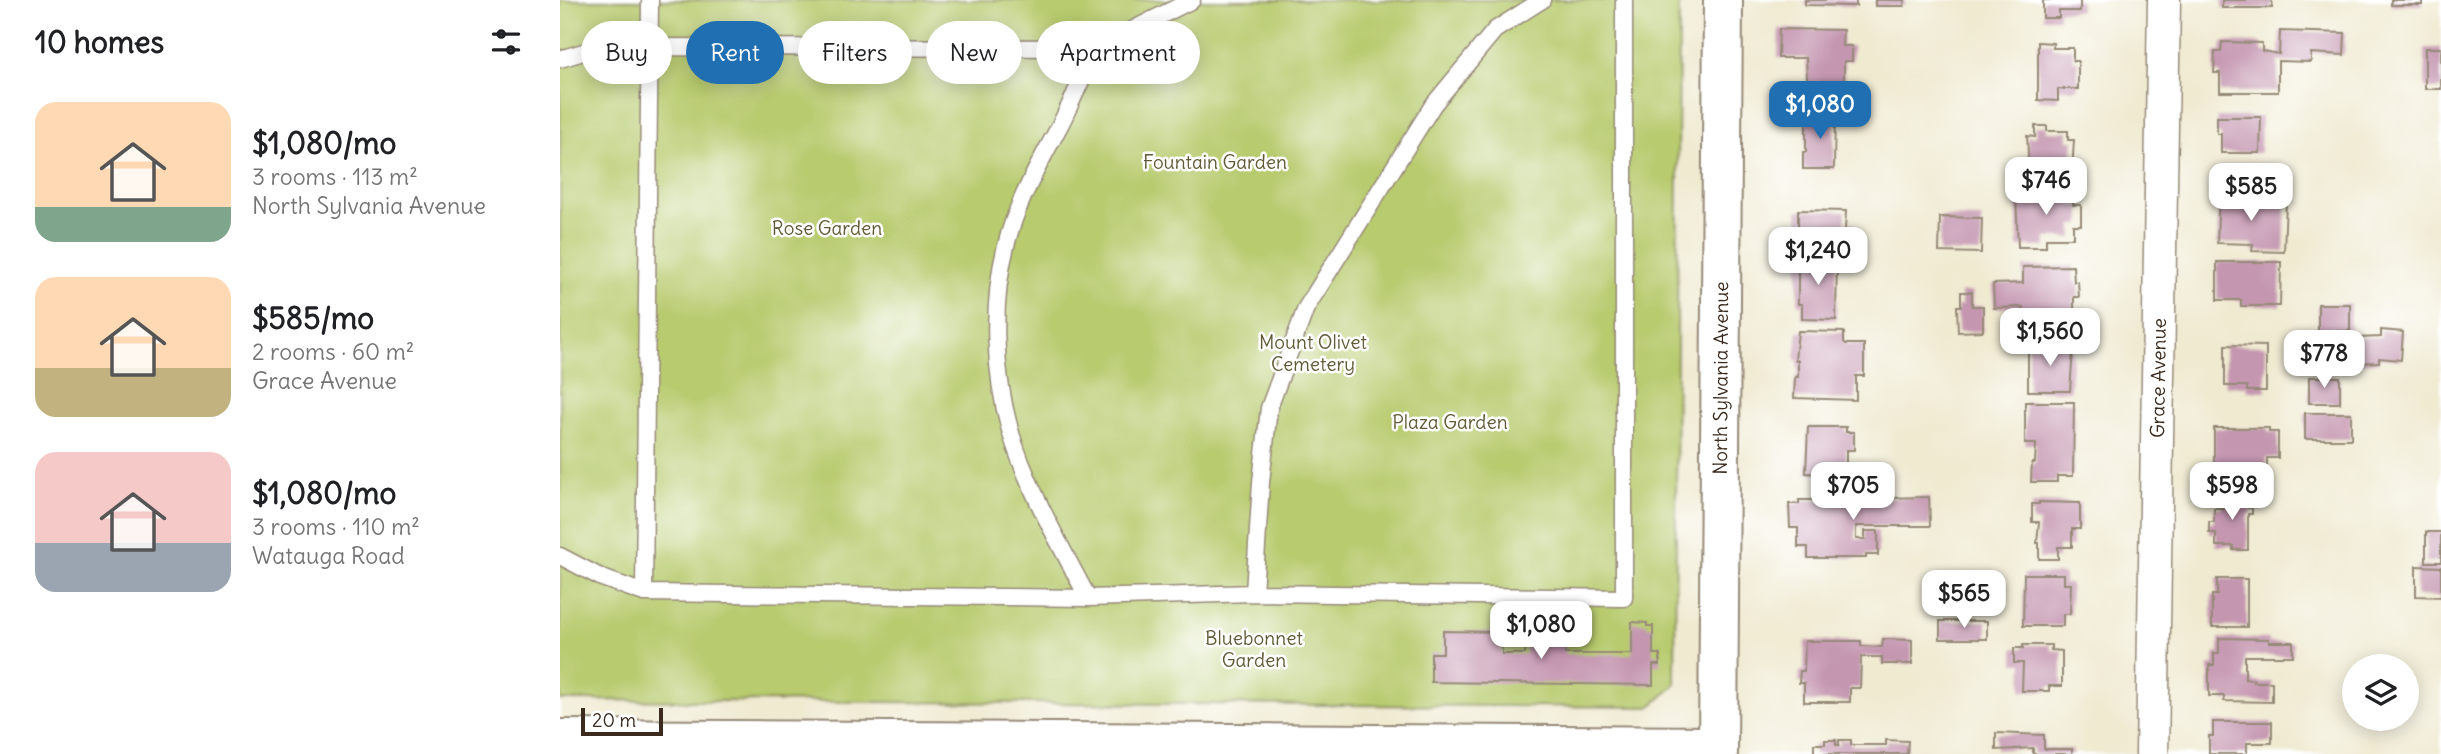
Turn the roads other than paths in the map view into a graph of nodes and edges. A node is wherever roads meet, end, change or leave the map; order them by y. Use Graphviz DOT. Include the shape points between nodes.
graph roads {
  1 [pos="650,0"];
  2 [pos="1192,0"];
  3 [pos="1542,0"];
  4 [pos="1624,0"];
  5 [pos="1723,0"];
  6 [pos="2164,0"];
  7 [pos="650,21"];
  8 [pos="1150,21"];
  9 [pos="672,48"];
  10 [pos="1036,48"];
  11 [pos="581,53"];
  12 [pos="560,59"];
  13 [pos="649,84"];
  14 [pos="1080,84"];
  15 [pos="560,556"];
  16 [pos="644,593"];
  17 [pos="1254,593"];
  18 [pos="1088,598"];
  19 [pos="560,739"];
  20 [pos="808,747"];
  21 [pos="1718,750"];
  22 [pos="2152,754"];
  1 -- 7 [label="lane"];
  2 -- 8 [label="lane"];
  3 -- 17 [label="lane" via="1495,30 1433,105 1306,308 1269,408"];
  4 -- 17 [label="lane" via="1624,598"];
  5 -- 21 [label="street, North Sylvania Avenue"];
  6 -- 22 [label="street, Grace Avenue"];
  9 -- 10 [label="lane"];
  11 -- 12 [label="lane"];
  13 -- 16 [label="lane"];
  14 -- 18 [label="lane" via="1024,197 1006,245 997,297 998,365 1010,430 1039,504"];
  15 -- 16 [label="lane"];
  16 -- 18 [label="lane"];
  17 -- 18 [label="lane"];
  19 -- 20 [label="street"];
  20 -- 21 [label="street"];
}
